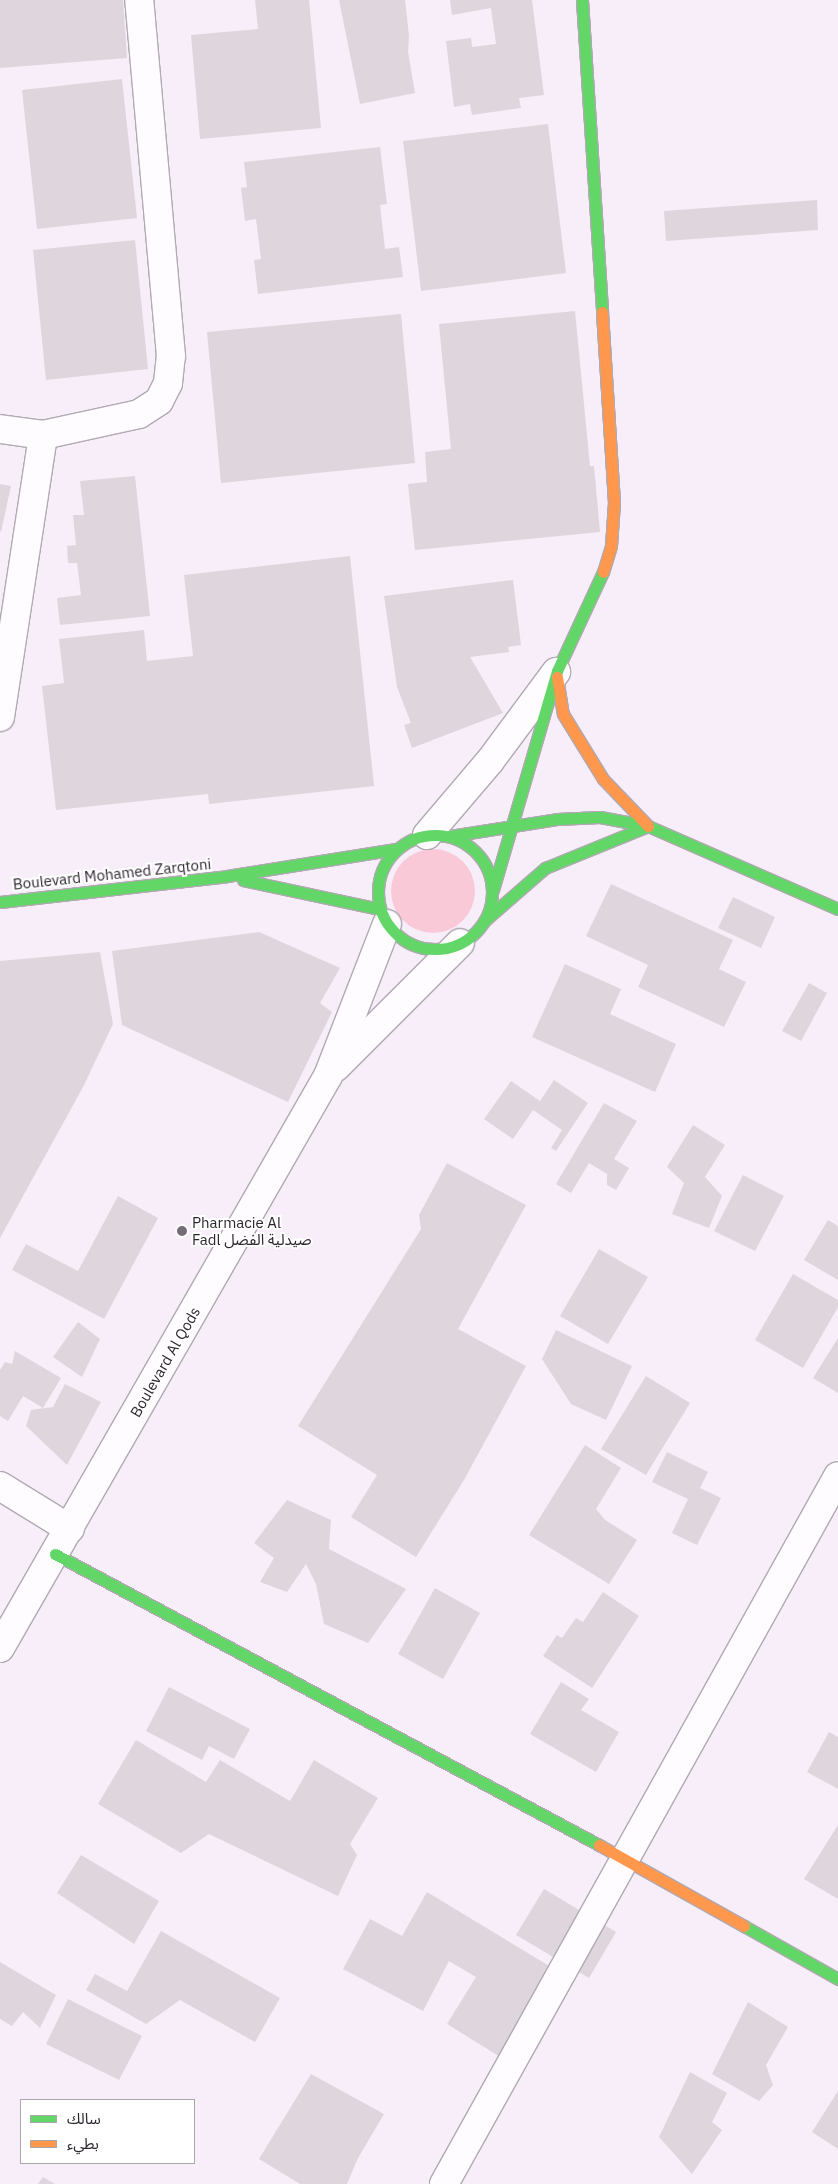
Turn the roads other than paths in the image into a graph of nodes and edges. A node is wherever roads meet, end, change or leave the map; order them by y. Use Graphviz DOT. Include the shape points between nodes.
graph roads {
  1 [pos="138,0"];
  2 [pos="582,0"];
  3 [pos="0,429"];
  4 [pos="43,435"];
  5 [pos="557,671"];
  6 [pos="0,717"];
  7 [pos="511,826"];
  8 [pos="648,826"];
  9 [pos="439,835"];
  10 [pos="396,849"];
  11 [pos="227,876"];
  12 [pos="493,890"];
  13 [pos="0,902"];
  14 [pos="838,909"];
  15 [pos="384,916"];
  16 [pos="484,921"];
  17 [pos="460,943"];
  18 [pos="328,1076"];
  19 [pos="838,1476"];
  20 [pos="0,1486"];
  21 [pos="70,1529"];
  22 [pos="55,1554"];
  23 [pos="0,1648"];
  24 [pos="623,1858"];
  25 [pos="838,1979"];
  26 [pos="444,2184"];
  1 -- 4 [label="street" via="171,356 168,383 158,401 139,414"];
  2 -- 5 [label="street" via="614,502 611,546 602,576"];
  3 -- 4 [label="street"];
  4 -- 6 [label="street"];
  5 -- 7 [label="street"];
  5 -- 8 [label="street" via="564,714 582,745 603,779"];
  5 -- 9 [label="street"];
  7 -- 8 [label="street" via="600,817"];
  7 -- 9 [label="street"];
  7 -- 12 [label="street"];
  8 -- 14 [label="street"];
  8 -- 16 [label="street" via="544,868"];
  9 -- 10 [label="street" via="406,842"];
  9 -- 12 [label="street" via="476,850 490,874"];
  10 -- 11 [label="street, Boulevard Mohamed Zarqtoni"];
  10 -- 15 [label="street" via="379,877"];
  11 -- 13 [label="street, Boulevard Mohamed Zarqtoni"];
  11 -- 15 [label="street"];
  12 -- 16 [label="street" via="491,906"];
  15 -- 17 [label="street" via="412,945 428,948"];
  15 -- 18 [label="street"];
  16 -- 17 [label="street" via="474,934"];
  17 -- 18 [label="street"];
  18 -- 21 [label="street, Boulevard Al Qods"];
  19 -- 24 [label="street"];
  20 -- 21 [label="street"];
  21 -- 22 [label="street, Boulevard Al Qods"];
  22 -- 23 [label="street, Boulevard Al Qods"];
  22 -- 24 [label="street"];
  24 -- 25 [label="street"];
  24 -- 26 [label="street"];
}
